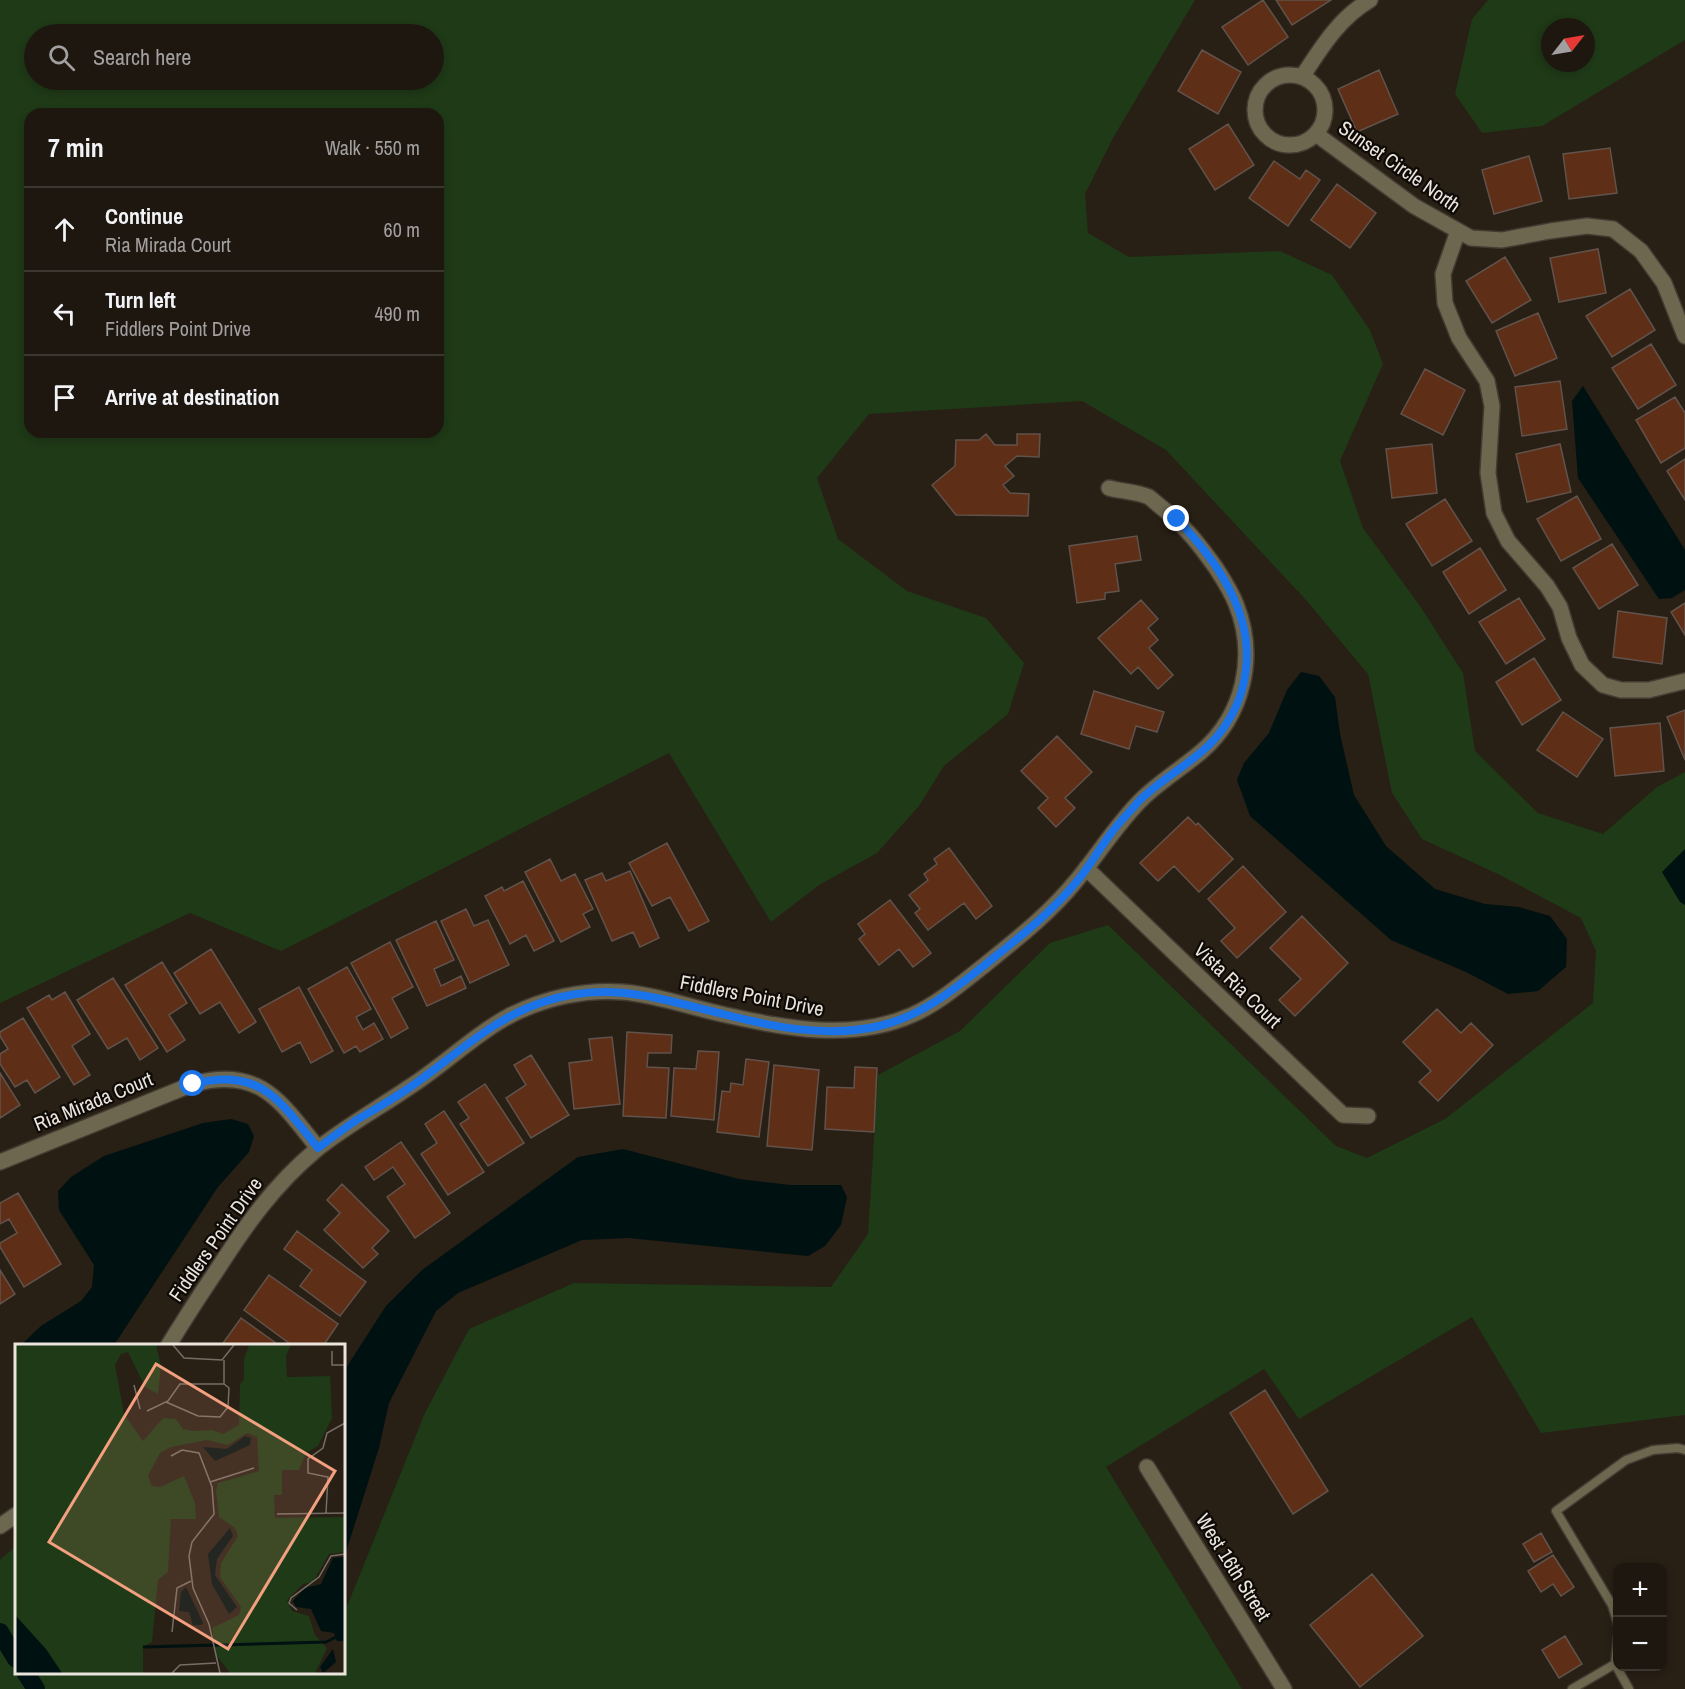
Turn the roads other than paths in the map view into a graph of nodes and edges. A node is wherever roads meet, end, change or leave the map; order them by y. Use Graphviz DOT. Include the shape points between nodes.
graph roads {
  1 [pos="1370,0"];
  2 [pos="1302,77"];
  3 [pos="1316,134"];
  4 [pos="1458,231"];
  5 [pos="1685,336"];
  6 [pos="1109,488"];
  7 [pos="1685,681"];
  8 [pos="1086,868"];
  9 [pos="1368,1116"];
  10 [pos="318,1148"];
  11 [pos="0,1162"];
  12 [pos="169,1344"];
  13 [pos="1685,1450"];
  14 [pos="1147,1467"];
  15 [pos="15,1516"];
  16 [pos="0,1526"];
  17 [pos="1615,1617"];
  18 [pos="1613,1665"];
  19 [pos="1619,1671"];
  20 [pos="1284,1689"];
  21 [pos="1572,1689"];
  22 [pos="1629,1689"];
  1 -- 2 [label="street" via="1331,34"];
  2 -- 3 [label="street" via="1320,91 1324,102 1326,113"];
  2 -- 3 [label="street" via="1280,76 1270,81 1256,100 1258,124 1264,134 1285,145 1307,141"];
  3 -- 4 [label="street, Sunset Circle North" via="1414,206"];
  4 -- 5 [label="street, Sunset Circle North" via="1471,238 1502,240 1587,226 1613,229 1641,251 1664,283"];
  4 -- 7 [label="street" via="1443,274 1444,303 1459,338 1487,381 1492,406 1488,473 1498,523 1508,541 1547,586 1560,607 1582,665 1603,686 1649,690"];
  6 -- 8 [label="street, Fiddlers Point Drive" via="1148,497 1194,537 1222,577 1243,621 1246,670 1241,694 1217,736 1142,799"];
  8 -- 9 [label="street, Vista Ria Court" via="1343,1115"];
  8 -- 10 [label="street, Fiddlers Point Drive" via="1056,904 1022,935 959,986 910,1016 880,1026 823,1031 738,1018 623,992 566,996 512,1014 484,1031 413,1086"];
  10 -- 11 [label="street, Ria Mirada Court" via="281,1102 266,1090 230,1078 193,1084"];
  10 -- 12 [label="street, Fiddlers Point Drive" via="248,1221"];
  13 -- 17 [label="lane" via="1653,1450 1626,1460 1556,1511 1612,1605"];
  14 -- 20 [label="street, West 16th Street"];
  15 -- 16 [label="street"];
  18 -- 21 [label="lane"];
  19 -- 22 [label="lane"];
}
